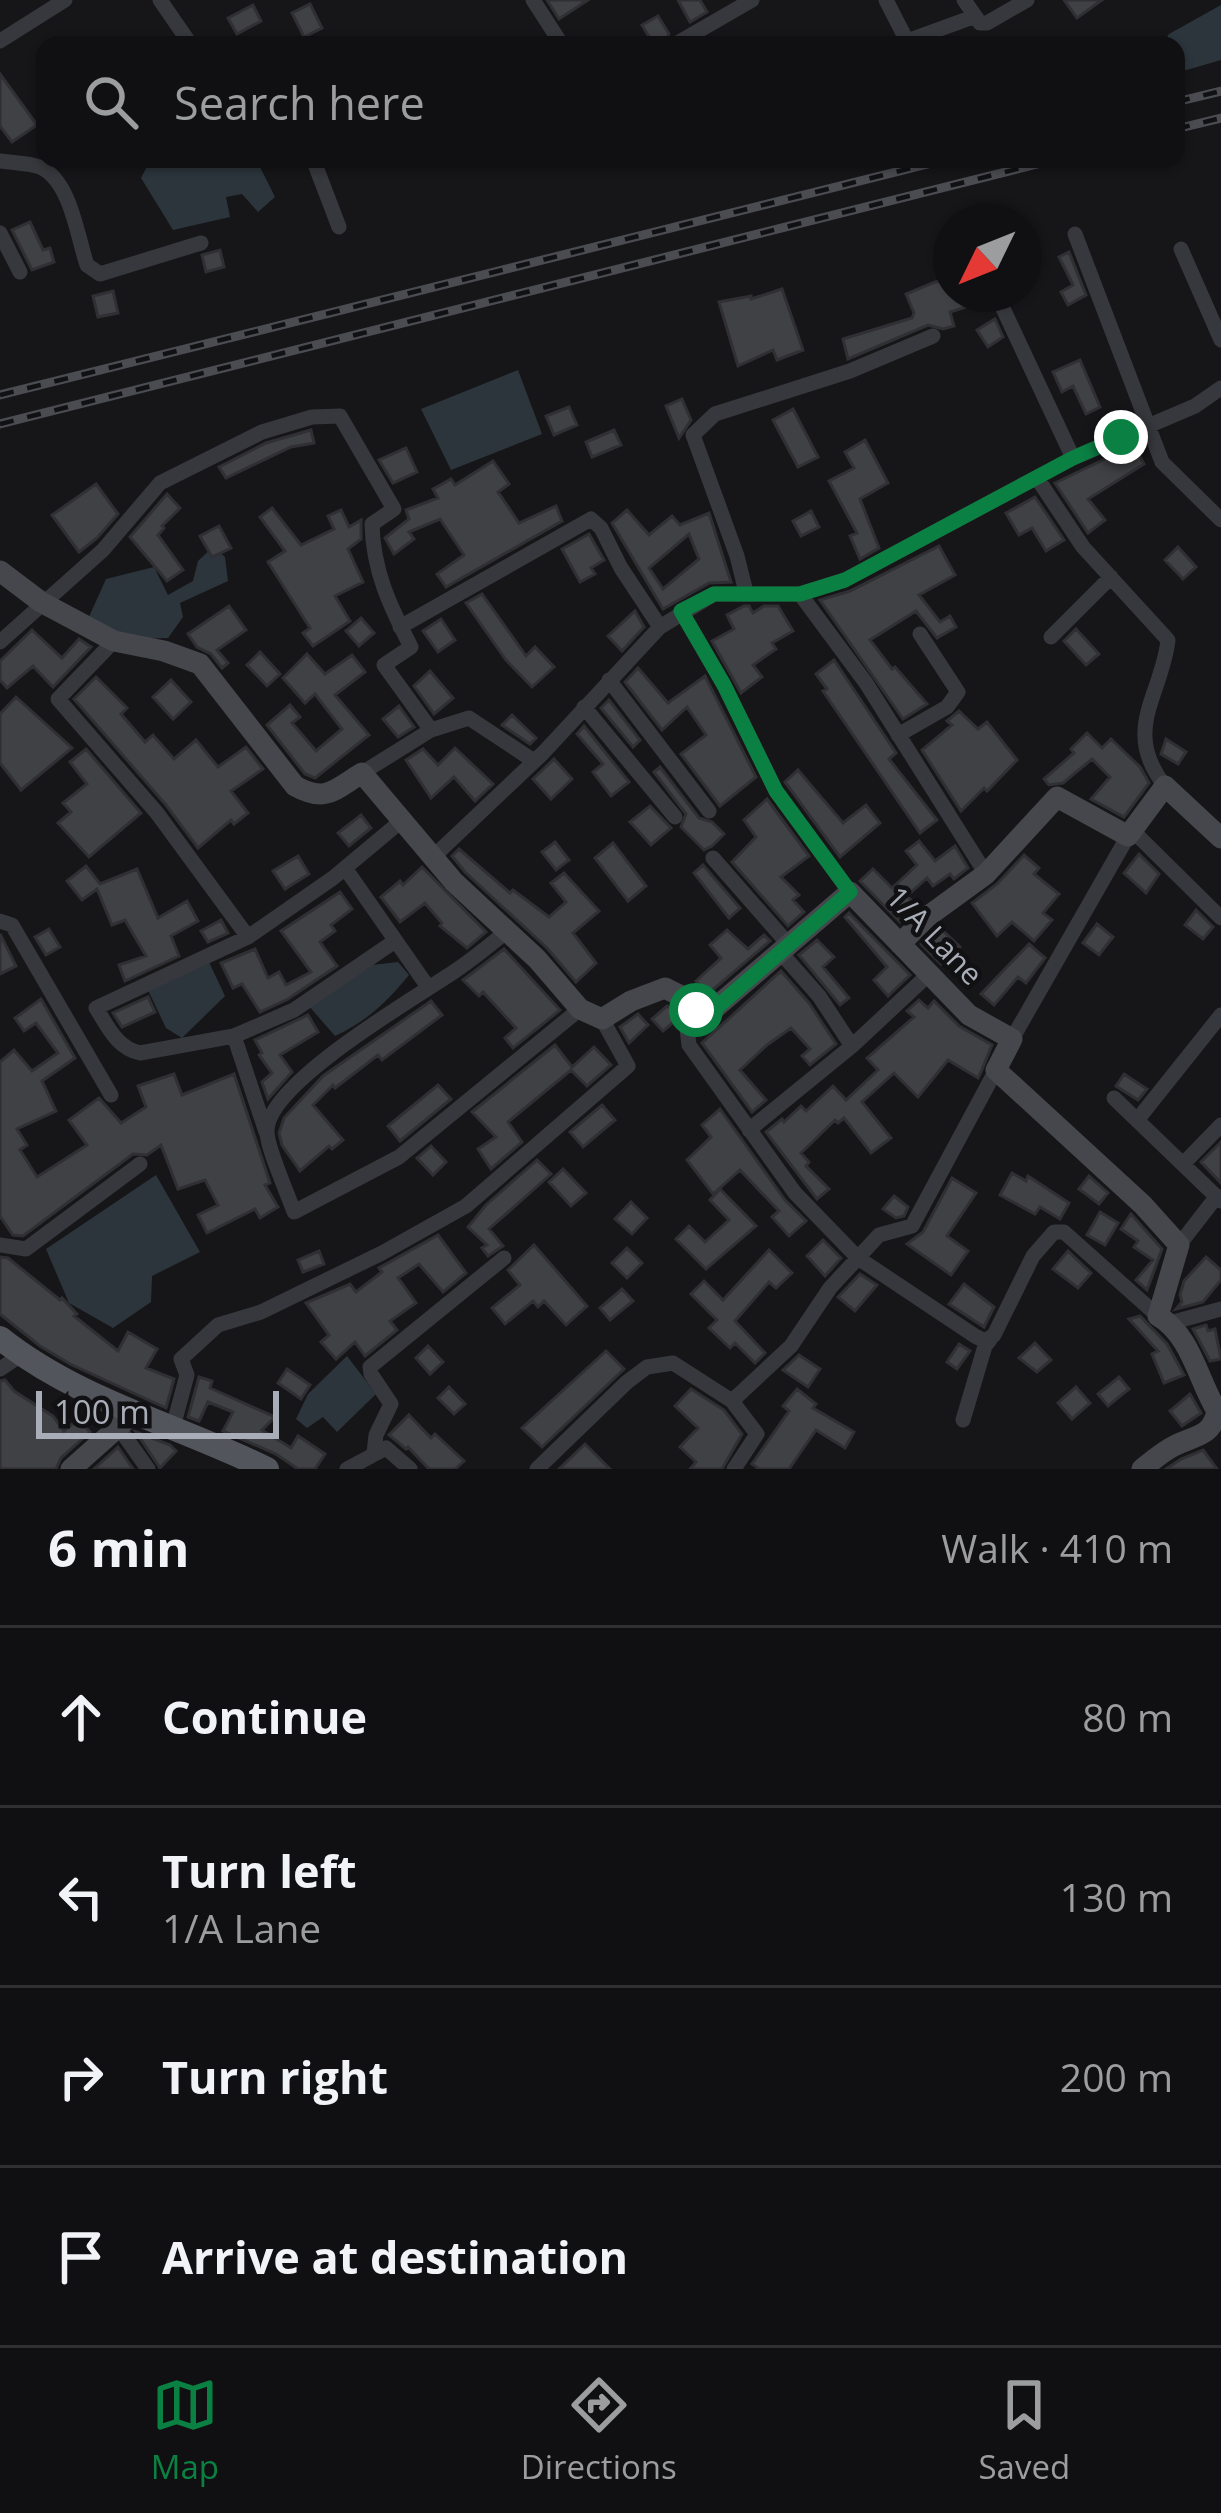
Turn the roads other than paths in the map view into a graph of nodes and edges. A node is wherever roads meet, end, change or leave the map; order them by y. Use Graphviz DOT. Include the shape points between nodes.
graph roads {
  1 [pos="65,0"];
  2 [pos="160,0"];
  3 [pos="533,0"];
  4 [pos="752,0"];
  5 [pos="886,0"];
  6 [pos="964,0"];
  7 [pos="1028,0"];
  8 [pos="973,16"];
  9 [pos="185,36"];
  10 [pos="556,36"];
  11 [pos="690,36"];
  12 [pos="904,36"];
  13 [pos="920,36"];
  14 [pos="0,41"];
  15 [pos="0,161"];
  16 [pos="36,166"];
  17 [pos="40,168"];
  18 [pos="317,168"];
  19 [pos="339,227"];
  20 [pos="0,233"];
  21 [pos="1075,234"];
  22 [pos="201,243"];
  23 [pos="1180,249"];
  24 [pos="20,272"];
  25 [pos="1005,312"];
  26 [pos="933,337"];
  27 [pos="1221,340"];
  28 [pos="1221,388"];
  29 [pos="1149,426"];
  30 [pos="1073,458"];
  31 [pos="1037,478"];
  32 [pos="1221,520"];
  33 [pos="0,571"];
  34 [pos="1111,577"];
  35 [pos="746,592"];
  36 [pos="800,594"];
  37 [pos="41,602"];
  38 [pos="681,611"];
  39 [pos="400,627"];
  40 [pos="660,627"];
  41 [pos="920,634"];
  42 [pos="1051,637"];
  43 [pos="114,641"];
  44 [pos="0,642"];
  45 [pos="609,680"];
  46 [pos="584,707"];
  47 [pos="431,730"];
  48 [pos="898,735"];
  49 [pos="534,761"];
  50 [pos="362,773"];
  51 [pos="1165,786"];
  52 [pos="709,811"];
  53 [pos="675,817"];
  54 [pos="400,822"];
  55 [pos="1131,834"];
  56 [pos="1221,838"];
  57 [pos="713,858"];
  58 [pos="431,859"];
  59 [pos="345,868"];
  60 [pos="986,874"];
  61 [pos="850,892"];
  62 [pos="1221,918"];
  63 [pos="0,921"];
  64 [pos="507,931"];
  65 [pos="248,937"];
  66 [pos="395,941"];
  67 [pos="900,944"];
  68 [pos="785,949"];
  69 [pos="928,976"];
  70 [pos="428,987"];
  71 [pos="96,1008"];
  72 [pos="580,1009"];
  73 [pos="702,1014"];
  74 [pos="1221,1015"];
  75 [pos="71,1019"];
  76 [pos="602,1019"];
  77 [pos="234,1036"];
  78 [pos="1012,1039"];
  79 [pos="852,1046"];
  80 [pos="996,1070"];
  81 [pos="112,1095"];
  82 [pos="1114,1098"];
  83 [pos="1138,1119"];
  84 [pos="1221,1125"];
  85 [pos="748,1130"];
  86 [pos="266,1132"];
  87 [pos="1185,1162"];
  88 [pos="140,1164"];
  89 [pos="1219,1198"];
  90 [pos="0,1245"];
  91 [pos="1179,1245"];
  92 [pos="504,1258"];
  93 [pos="858,1258"];
  94 [pos="1221,1309"];
  95 [pos="1164,1320"];
  96 [pos="0,1338"];
  97 [pos="990,1340"];
  98 [pos="10,1362"];
  99 [pos="733,1401"];
  100 [pos="127,1420"];
  101 [pos="963,1420"];
  102 [pos="173,1427"];
  103 [pos="374,1453"];
  104 [pos="1157,1464"];
  105 [pos="71,1469"];
  106 [pos="148,1469"];
  107 [pos="267,1469"];
  108 [pos="347,1469"];
  109 [pos="410,1469"];
  110 [pos="537,1469"];
  111 [pos="734,1469"];
  1 -- 14 [label="street"];
  2 -- 9 [label="street"];
  3 -- 10 [label="street"];
  4 -- 11 [label="street"];
  5 -- 12 [label="street"];
  6 -- 8 [label="street"];
  7 -- 8 [label="street" via="987,22"];
  8 -- 13 [label="street"];
  15 -- 16 [label="street"];
  17 -- 22 [label="street" via="61,186 93,272"];
  18 -- 19 [label="street"];
  20 -- 24 [label="street"];
  21 -- 29 [label="street"];
  23 -- 27 [label="street"];
  25 -- 30 [label="street"];
  26 -- 35 [label="street" via="716,414 693,435"];
  28 -- 29 [label="street"];
  29 -- 30 [label="street"];
  29 -- 32 [label="street" via="1162,462"];
  30 -- 31 [label="street"];
  31 -- 34 [label="street"];
  31 -- 36 [label="street" via="845,580"];
  33 -- 37 [label="street"];
  34 -- 42 [label="street"];
  34 -- 51 [label="street" via="1168,640 1145,727 1148,758"];
  35 -- 36 [label="street"];
  35 -- 38 [label="street" via="714,594"];
  36 -- 48 [label="street"];
  37 -- 39 [label="street" via="103,550 160,483 262,432 340,416 394,509 372,524 373,548"];
  37 -- 43 [label="street"];
  37 -- 44 [label="street"];
  38 -- 40 [label="street"];
  38 -- 61 [label="street, 1/A Lane" via="776,791"];
  39 -- 40 [label="street" via="591,519"];
  39 -- 47 [label="street" via="411,646 384,665"];
  40 -- 45 [label="street"];
  41 -- 48 [label="street" via="958,692"];
  43 -- 50 [label="street" via="200,664 295,786 316,797"];
  43 -- 65 [label="street" via="58,699 157,813"];
  45 -- 46 [label="street"];
  45 -- 52 [label="street"];
  46 -- 49 [label="street"];
  46 -- 53 [label="street"];
  47 -- 49 [label="street" via="469,718"];
  47 -- 50 [label="street"];
  48 -- 60 [label="street"];
  49 -- 58 [label="street"];
  50 -- 54 [label="street"];
  51 -- 55 [label="street"];
  51 -- 56 [label="street"];
  54 -- 58 [label="street"];
  54 -- 59 [label="street"];
  55 -- 60 [label="street" via="1057,797"];
  55 -- 62 [label="street"];
  55 -- 78 [label="street"];
  57 -- 68 [label="street"];
  58 -- 64 [label="street"];
  59 -- 65 [label="street"];
  59 -- 66 [label="street"];
  60 -- 67 [label="street"];
  61 -- 67 [label="street, 1/A Lane"];
  61 -- 68 [label="street"];
  63 -- 75 [label="street" via="12,925"];
  64 -- 70 [label="street"];
  64 -- 72 [label="street"];
  65 -- 71 [label="street"];
  66 -- 70 [label="street"];
  66 -- 77 [label="street" via="294,1010"];
  67 -- 69 [label="street, 1/A Lane"];
  68 -- 73 [label="street"];
  68 -- 79 [label="street"];
  69 -- 78 [label="street, 1/A Lane" via="969,1016"];
  69 -- 79 [label="street"];
  70 -- 86 [label="street" via="292,1087"];
  71 -- 75 [label="street"];
  71 -- 77 [label="street" via="118,1042 140,1053"];
  72 -- 76 [label="street"];
  72 -- 86 [label="street" via="399,1157 294,1212"];
  73 -- 76 [label="street" via="665,988"];
  73 -- 85 [label="street" via="686,1039"];
  74 -- 83 [label="street"];
  75 -- 81 [label="street"];
  76 -- 102 [label="street" via="628,1066 466,1206 261,1312 218,1325 181,1359 188,1376"];
  77 -- 86 [label="street"];
  78 -- 80 [label="street"];
  79 -- 85 [label="street"];
  80 -- 91 [label="street"];
  80 -- 93 [label="street" via="912,1226 879,1235"];
  82 -- 83 [label="street"];
  83 -- 87 [label="street"];
  84 -- 87 [label="street"];
  85 -- 93 [label="street"];
  87 -- 89 [label="street"];
  88 -- 90 [label="street" via="26,1249"];
  89 -- 91 [label="street"];
  91 -- 95 [label="street"];
  92 -- 103 [label="street" via="370,1367 391,1404"];
  93 -- 97 [label="street"];
  93 -- 99 [label="street" via="791,1346"];
  94 -- 95 [label="street"];
  95 -- 97 [label="street" via="1064,1232 1054,1232"];
  95 -- 104 [label="street" via="1184,1339 1217,1411 1206,1434"];
  96 -- 98 [label="main road"];
  97 -- 101 [label="street"];
  98 -- 100 [label="main road" via="51,1374"];
  99 -- 110 [label="street" via="673,1364 647,1367"];
  99 -- 111 [label="street" via="757,1434"];
  100 -- 102 [label="main road"];
  100 -- 105 [label="street"];
  100 -- 106 [label="street"];
  102 -- 107 [label="main road"];
  103 -- 108 [label="street"];
  103 -- 109 [label="street" via="386,1448"];
}
